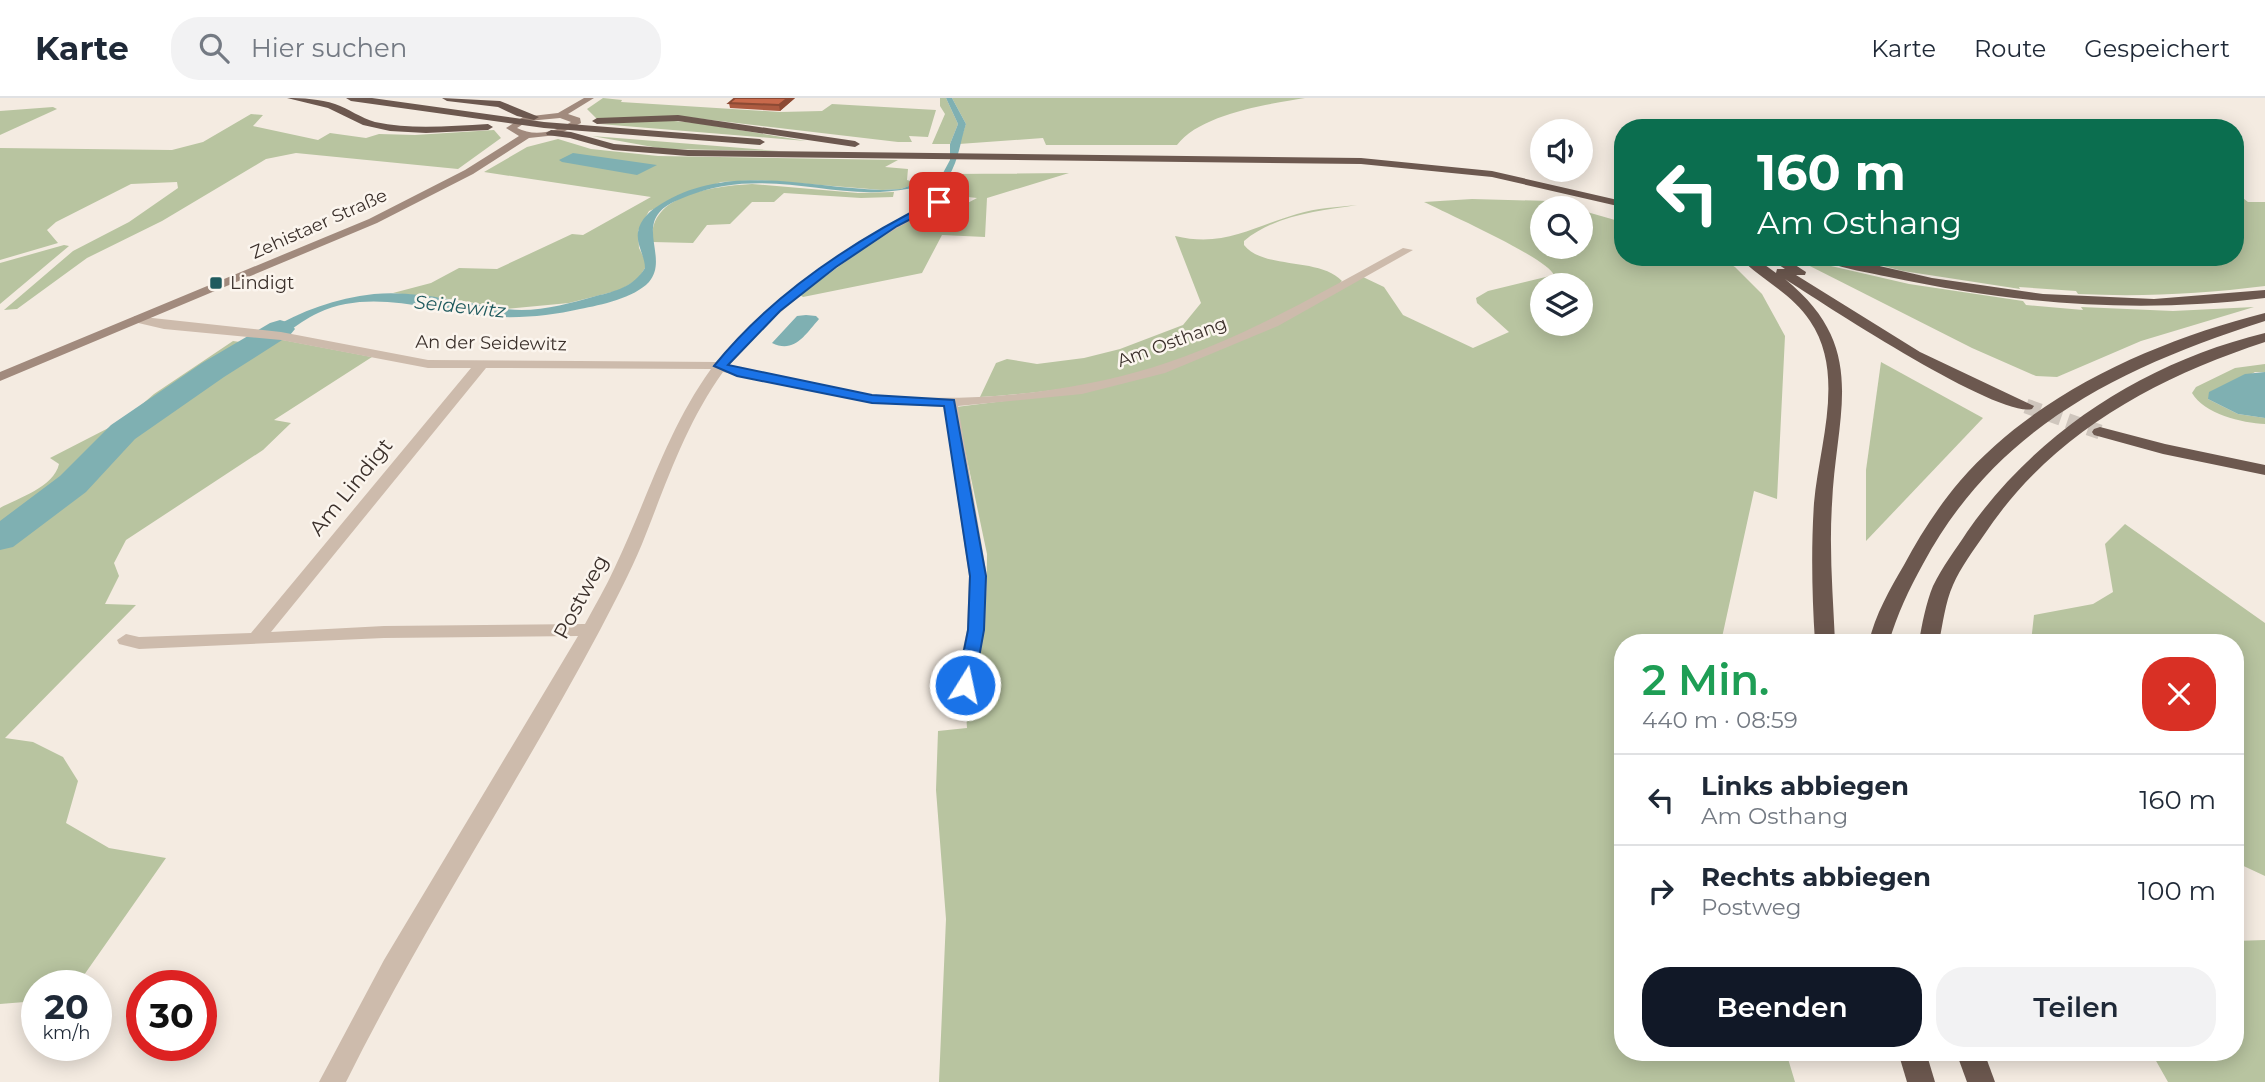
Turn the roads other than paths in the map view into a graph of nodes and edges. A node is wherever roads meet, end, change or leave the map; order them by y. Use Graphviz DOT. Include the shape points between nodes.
graph roads {
  1 [pos="292,98"];
  2 [pos="351,98"];
  3 [pos="447,98"];
  4 [pos="590,98"];
  5 [pos="561,115"];
  6 [pos="535,117"];
  7 [pos="576,120"];
  8 [pos="511,128"];
  9 [pos="551,133"];
  10 [pos="527,135"];
  11 [pos="889,151"];
  12 [pos="1565,185"];
  13 [pos="1614,194"];
  14 [pos="1614,201"];
  15 [pos="939,202"];
  16 [pos="1407,250"];
  17 [pos="1757,266"];
  18 [pos="1771,266"];
  19 [pos="1788,266"];
  20 [pos="1865,266"];
  21 [pos="2265,294"];
  22 [pos="2265,317"];
  23 [pos="138,319"];
  24 [pos="2265,340"];
  25 [pos="1900,345"];
  26 [pos="482,364"];
  27 [pos="720,366"];
  28 [pos="0,377"];
  29 [pos="950,403"];
  30 [pos="2059,404"];
  31 [pos="2031,413"];
  32 [pos="2100,432"];
  33 [pos="2265,470"];
  34 [pos="591,630"];
  35 [pos="1825,634"];
  36 [pos="1881,634"];
  37 [pos="1930,634"];
  38 [pos="256,639"];
  39 [pos="126,640"];
  40 [pos="965,685"];
  41 [pos="1915,1061"];
  42 [pos="1973,1061"];
  43 [pos="332,1082"];
  44 [pos="1921,1082"];
  45 [pos="1980,1082"];
  1 -- 8 [label="highway" via="331,106 390,128"];
  2 -- 11 [label="highway" via="597,130"];
  3 -- 6 [label="highway" via="500,104"];
  4 -- 5 [label="main road"];
  5 -- 6 [label="main road"];
  5 -- 7 [label="main road"];
  6 -- 8 [label="main road"];
  7 -- 9 [label="main road" via="573,126"];
  7 -- 11 [label="highway" via="678,118"];
  8 -- 10 [label="main road"];
  9 -- 10 [label="main road"];
  9 -- 11 [label="highway" via="613,147 665,152"];
  10 -- 23 [label="main road, Zehistaer Straße" via="373,221"];
  11 -- 12 [label="highway" via="1373,162"];
  12 -- 13 [label="highway"];
  12 -- 14 [label="highway"];
  15 -- 27 [label="street, Postweg" via="894,224 832,264 776,309"];
  16 -- 29 [label="street, Am Osthang" via="1274,323 1137,377 1070,391"];
  17 -- 35 [label="highway" via="1788,289 1822,328 1835,368 1823,502"];
  18 -- 25 [label="highway"];
  19 -- 25 [label="highway"];
  20 -- 21 [label="highway" via="1947,284 2050,298 2175,303"];
  22 -- 30 [label="highway" via="2200,335 2143,359"];
  23 -- 26 [label="street, An der Seidewitz" via="259,332 398,360"];
  23 -- 28 [label="main road, Zehistaer Straße"];
  24 -- 37 [label="highway" via="2232,347 2179,368 2116,399 2067,431 1985,516 1943,587"];
  25 -- 31 [label="highway"];
  26 -- 27 [label="street, An der Seidewitz"];
  26 -- 38 [label="street, Am Lindigt"];
  27 -- 29 [label="street, Am Osthang" via="872,399"];
  27 -- 34 [label="street, Postweg" via="687,414 624,568"];
  29 -- 40 [label="street" via="978,576 976,630"];
  30 -- 31 [label="highway"];
  31 -- 36 [label="highway" via="1951,502 1915,556"];
  32 -- 33 [label="highway"];
  34 -- 38 [label="street" via="384,632"];
  34 -- 43 [label="street, Postweg" via="377,993"];
  38 -- 39 [label="street"];
  41 -- 44 [label="highway"];
  42 -- 45 [label="highway"];
}
